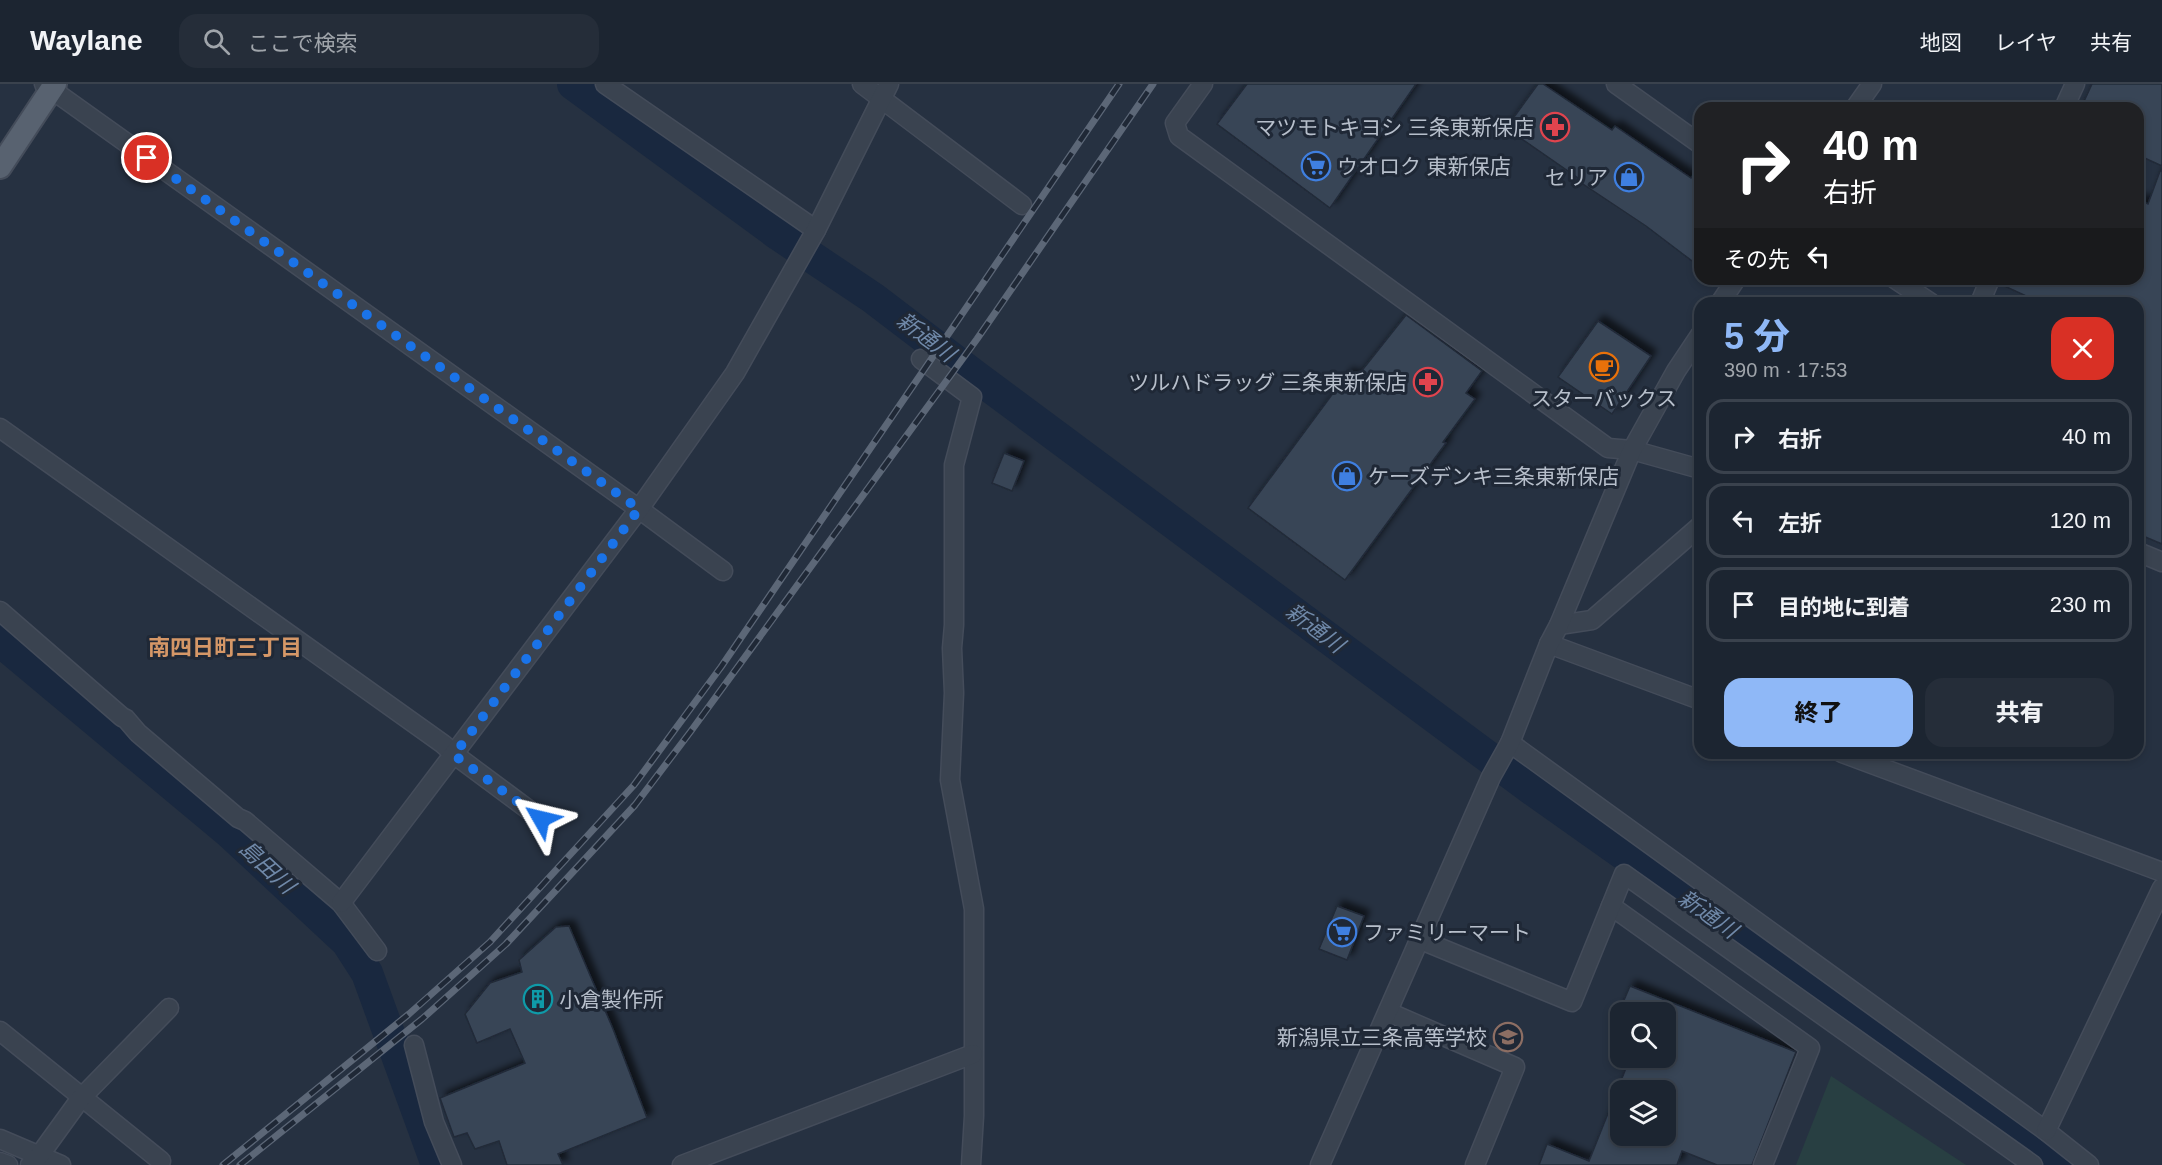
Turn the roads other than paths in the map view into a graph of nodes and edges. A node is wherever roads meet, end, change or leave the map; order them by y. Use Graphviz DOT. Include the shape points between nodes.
graph roads {
  1 [pos="605,84"];
  2 [pos="862,84"];
  3 [pos="1203,84"];
  4 [pos="1616,84"];
  5 [pos="1872,84"];
  6 [pos="2075,84"];
  7 [pos="50,86"];
  8 [pos="885,92"];
  9 [pos="1859,102"];
  10 [pos="2067,102"];
  11 [pos="1694,140"];
  12 [pos="0,167"];
  13 [pos="1022,205"];
  14 [pos="816,230"];
  15 [pos="1904,285"];
  16 [pos="1922,297"];
  17 [pos="1694,344"];
  18 [pos="921,358"];
  19 [pos="0,428"];
  20 [pos="1632,450"];
  21 [pos="1694,467"];
  22 [pos="639,509"];
  23 [pos="1694,531"];
  24 [pos="2144,554"];
  25 [pos="2162,562"];
  26 [pos="723,571"];
  27 [pos="0,611"];
  28 [pos="1559,625"];
  29 [pos="1549,644"];
  30 [pos="1694,698"];
  31 [pos="1507,748"];
  32 [pos="454,755"];
  33 [pos="1858,759"];
  34 [pos="541,819"];
  35 [pos="2162,872"];
  36 [pos="2162,888"];
  37 [pos="341,903"];
  38 [pos="1611,906"];
  39 [pos="1421,940"];
  40 [pos="377,951"];
  41 [pos="170,1008"];
  42 [pos="1388,1012"];
  43 [pos="0,1031"];
  44 [pos="414,1045"];
  45 [pos="974,1054"];
  46 [pos="81,1098"];
  47 [pos="2046,1131"];
  48 [pos="0,1139"];
  49 [pos="35,1161"];
  50 [pos="162,1161"];
  51 [pos="0,1162"];
  52 [pos="8,1165"];
  53 [pos="61,1165"];
  54 [pos="452,1165"];
  55 [pos="682,1165"];
  56 [pos="971,1165"];
  57 [pos="1320,1165"];
  58 [pos="1475,1165"];
  59 [pos="1763,1165"];
  60 [pos="2033,1165"];
  61 [pos="2089,1165"];
  1 -- 14 [label="street"];
  2 -- 8 [label="street"];
  3 -- 20 [label="street" via="1175,123 1179,136 1608,448"];
  4 -- 11 [label="street"];
  5 -- 9 [label="street"];
  6 -- 10 [label="street"];
  7 -- 12 [label="main road"];
  7 -- 22 [label="street"];
  8 -- 13 [label="street"];
  8 -- 14 [label="street"];
  14 -- 22 [label="street" via="735,372"];
  15 -- 16 [label="street"];
  17 -- 20 [label="street"];
  18 -- 45 [label="street" via="972,397 954,465 950,780 974,909"];
  19 -- 32 [label="street"];
  20 -- 21 [label="street"];
  20 -- 28 [label="street"];
  22 -- 26 [label="street"];
  22 -- 32 [label="street"];
  23 -- 28 [label="street" via="1592,620"];
  24 -- 25 [label="street"];
  27 -- 37 [label="street"];
  28 -- 29 [label="street"];
  29 -- 30 [label="street"];
  29 -- 31 [label="street"];
  31 -- 39 [label="street"];
  31 -- 47 [label="street"];
  32 -- 34 [label="street"];
  32 -- 37 [label="street"];
  33 -- 35 [label="street"];
  36 -- 47 [label="street"];
  37 -- 40 [label="street"];
  38 -- 39 [label="street" via="1572,1002"];
  38 -- 59 [label="street" via="1810,1048"];
  38 -- 60 [label="street" via="1623,874"];
  39 -- 42 [label="street"];
  41 -- 46 [label="street"];
  42 -- 57 [label="street"];
  42 -- 58 [label="street" via="1515,1067"];
  43 -- 46 [label="street"];
  44 -- 54 [label="street" via="435,1122"];
  45 -- 55 [label="street"];
  45 -- 56 [label="street"];
  46 -- 49 [label="street"];
  46 -- 50 [label="street"];
  47 -- 61 [label="street"];
  48 -- 49 [label="street"];
  49 -- 53 [label="street"];
  51 -- 52 [label="street"];
}
